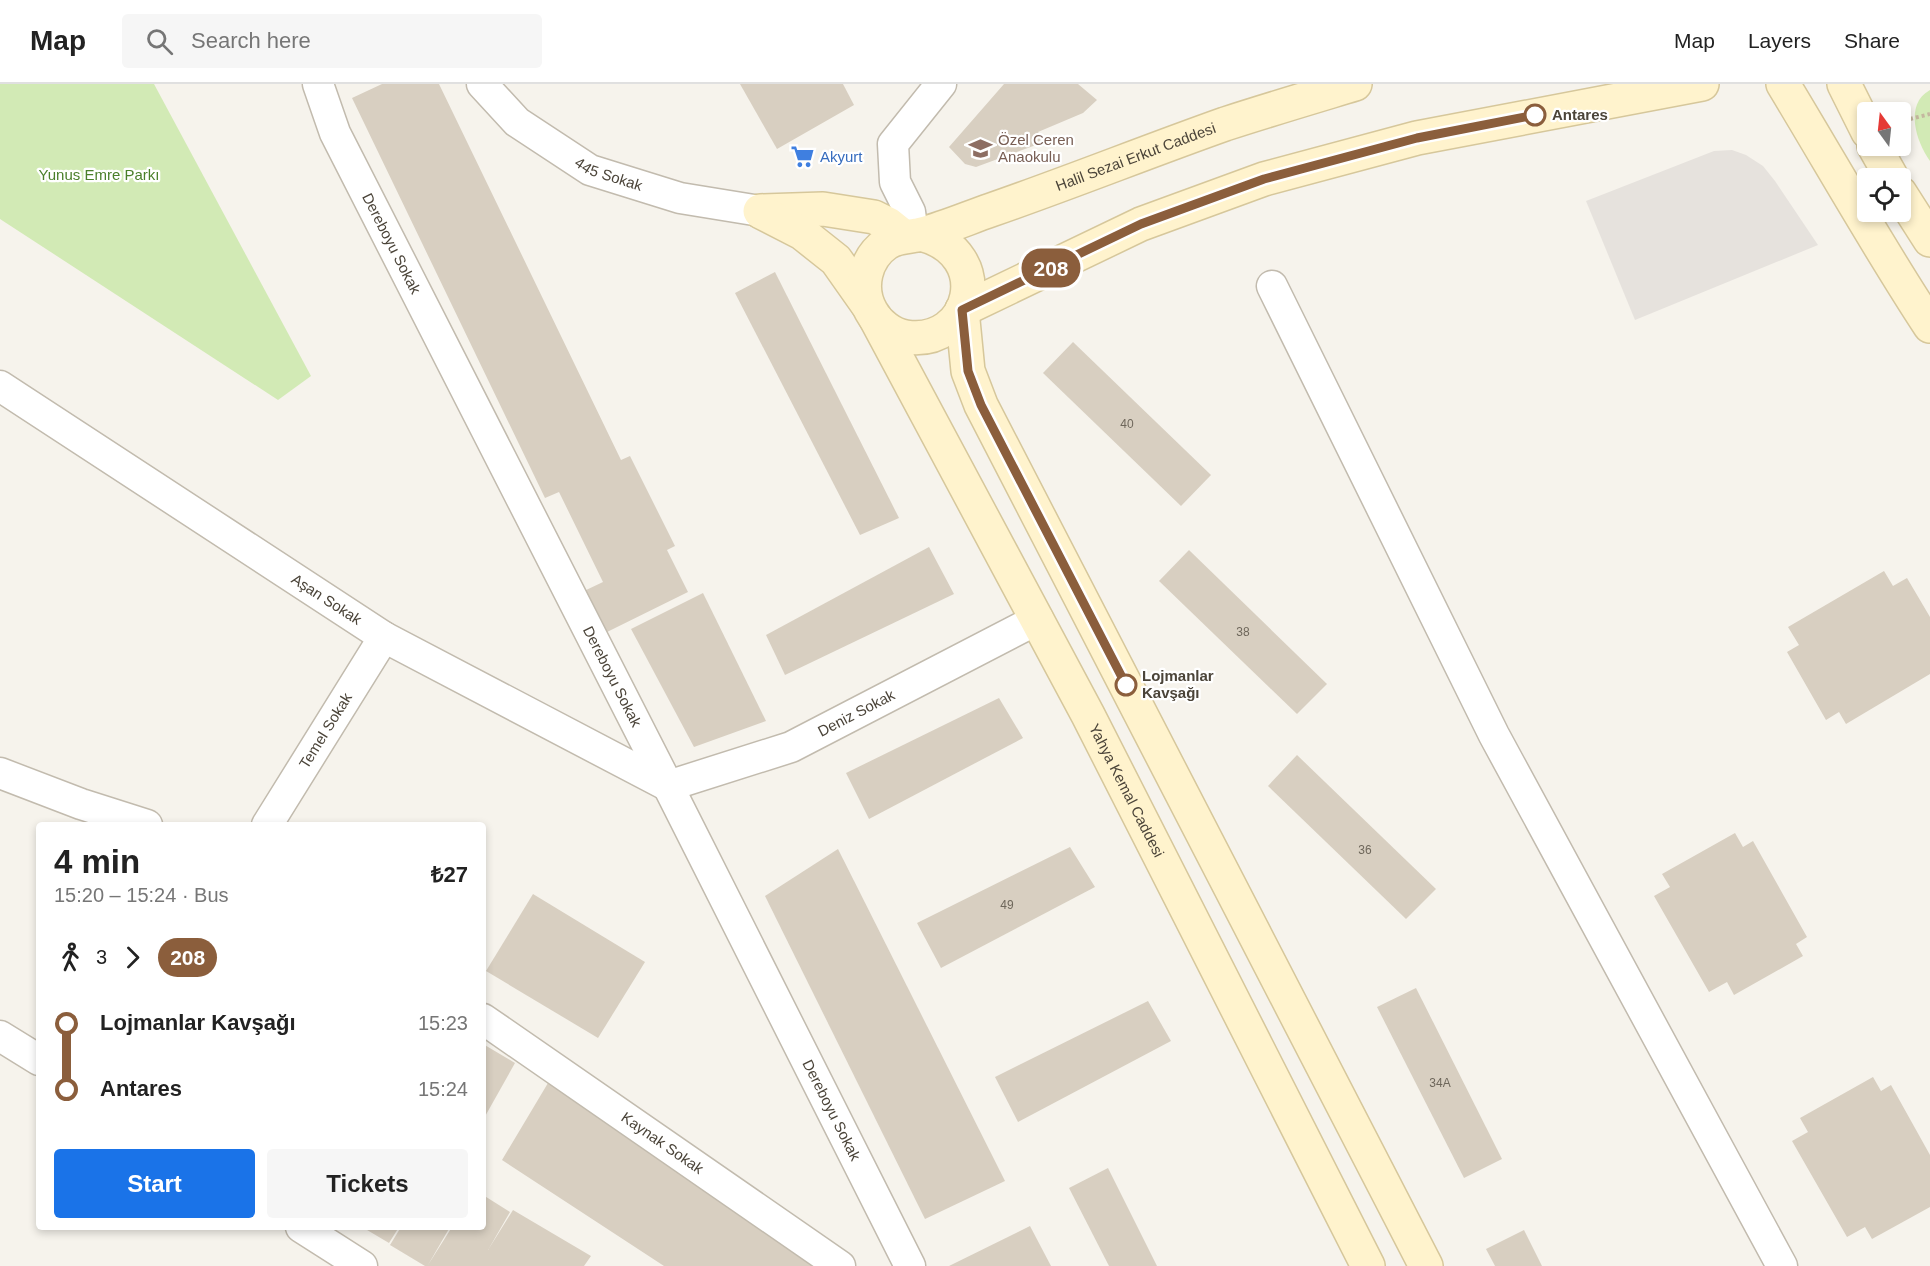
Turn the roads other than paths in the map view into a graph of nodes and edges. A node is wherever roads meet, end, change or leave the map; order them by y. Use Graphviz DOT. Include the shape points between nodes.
graph roads {
  1 [pos="318,84"];
  2 [pos="482,84"];
  3 [pos="941,84"];
  4 [pos="1355,84"];
  5 [pos="1701,84"];
  6 [pos="1783,84"];
  7 [pos="1844,84"];
  8 [pos="1857,110"];
  9 [pos="1911,210"];
  10 [pos="760,211"];
  11 [pos="912,235"];
  12 [pos="1930,240"];
  13 [pos="1272,286"];
  14 [pos="962,310"];
  15 [pos="872,312"];
  16 [pos="1930,326"];
  17 [pos="0,387"];
  18 [pos="1038,620"];
  19 [pos="384,637"];
  20 [pos="0,773"];
  21 [pos="668,786"];
  22 [pos="138,822"];
  23 [pos="269,822"];
  24 [pos="486,1022"];
  25 [pos="0,1036"];
  26 [pos="36,1058"];
  27 [pos="306,1230"];
  28 [pos="362,1266"];
  29 [pos="840,1266"];
  30 [pos="910,1266"];
  31 [pos="1368,1266"];
  32 [pos="1426,1266"];
  33 [pos="1782,1266"];
  1 -- 21 [label="street, Dereboyu Sokak" via="335,133"];
  2 -- 10 [label="street, 445 Sokak" via="518,122 590,170 680,198"];
  3 -- 11 [label="street" via="892,144 895,182 910,212"];
  4 -- 11 [label="main road, Halil Sezai Erkut Caddesi" via="1226,124"];
  5 -- 14 [label="main road" via="1417,138 1264,179 1141,224"];
  6 -- 16 [label="main road"];
  7 -- 8 [label="main road"];
  9 -- 12 [label="main road"];
  10 -- 11 [label="main road, 445 Sokak" via="823,209 874,217"];
  10 -- 15 [label="main road, 445 Sokak" via="802,233 836,260"];
  11 -- 14 [label="main road" via="937,239 962,262 968,278 968,295"];
  11 -- 15 [label="main road, Halil Sezai Erkut Caddesi" via="888,243 867,270 864,287"];
  13 -- 33 [label="street" via="1494,735"];
  14 -- 15 [label="main road" via="952,324 921,338 904,337 889,330"];
  14 -- 32 [label="main road" via="968,371 981,405"];
  15 -- 18 [label="main road, Yahya Kemal Caddesi"];
  17 -- 19 [label="street, Aşan Sokak"];
  18 -- 21 [label="street, Deniz Sokak" via="792,747"];
  18 -- 31 [label="main road, Yahya Kemal Caddesi"];
  19 -- 21 [label="street, Aşan Sokak"];
  19 -- 23 [label="street, Temel Sokak"];
  20 -- 22 [label="street"];
  21 -- 30 [label="street, Dereboyu Sokak"];
  24 -- 29 [label="street, Kaynak Sokak"];
  25 -- 26 [label="street"];
  27 -- 28 [label="street"];
}
